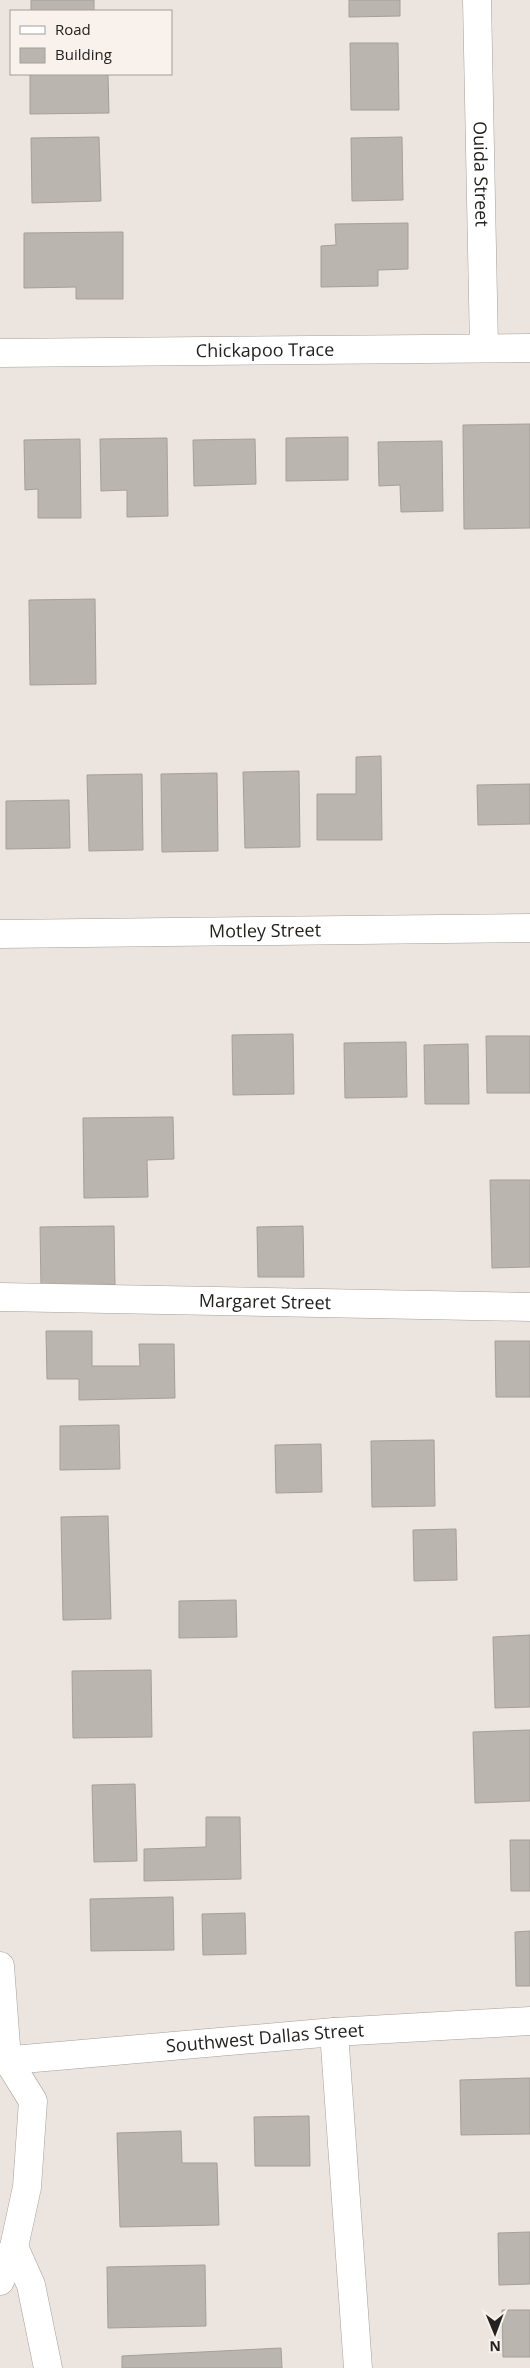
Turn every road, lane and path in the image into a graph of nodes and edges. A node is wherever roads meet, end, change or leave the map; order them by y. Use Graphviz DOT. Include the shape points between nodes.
graph roads {
  1 [pos="477,0"];
  2 [pos="484,348"];
  3 [pos="530,348"];
  4 [pos="0,354"];
  5 [pos="530,928"];
  6 [pos="0,934"];
  7 [pos="0,1298"];
  8 [pos="530,1307"];
  9 [pos="1,1983"];
  10 [pos="530,2021"];
  11 [pos="334,2032"];
  12 [pos="2,2064"];
  13 [pos="14,2247"];
  14 [pos="0,2281"];
  15 [pos="48,2368"];
  16 [pos="358,2368"];
  1 -- 2 [label="street, Ouida Street"];
  2 -- 3 [label="street, Chickapoo Trace"];
  2 -- 4 [label="street, Chickapoo Trace"];
  5 -- 6 [label="street, Motley Street"];
  7 -- 8 [label="street, Margaret Street"];
  9 -- 12 [label="street"];
  10 -- 11 [label="street, Southwest Dallas Street"];
  11 -- 12 [label="street, Southwest Dallas Street"];
  11 -- 16 [label="street"];
  12 -- 13 [label="street" via="34,2101 28,2187"];
  13 -- 14 [label="street"];
  13 -- 15 [label="street" via="31,2285"];
}
